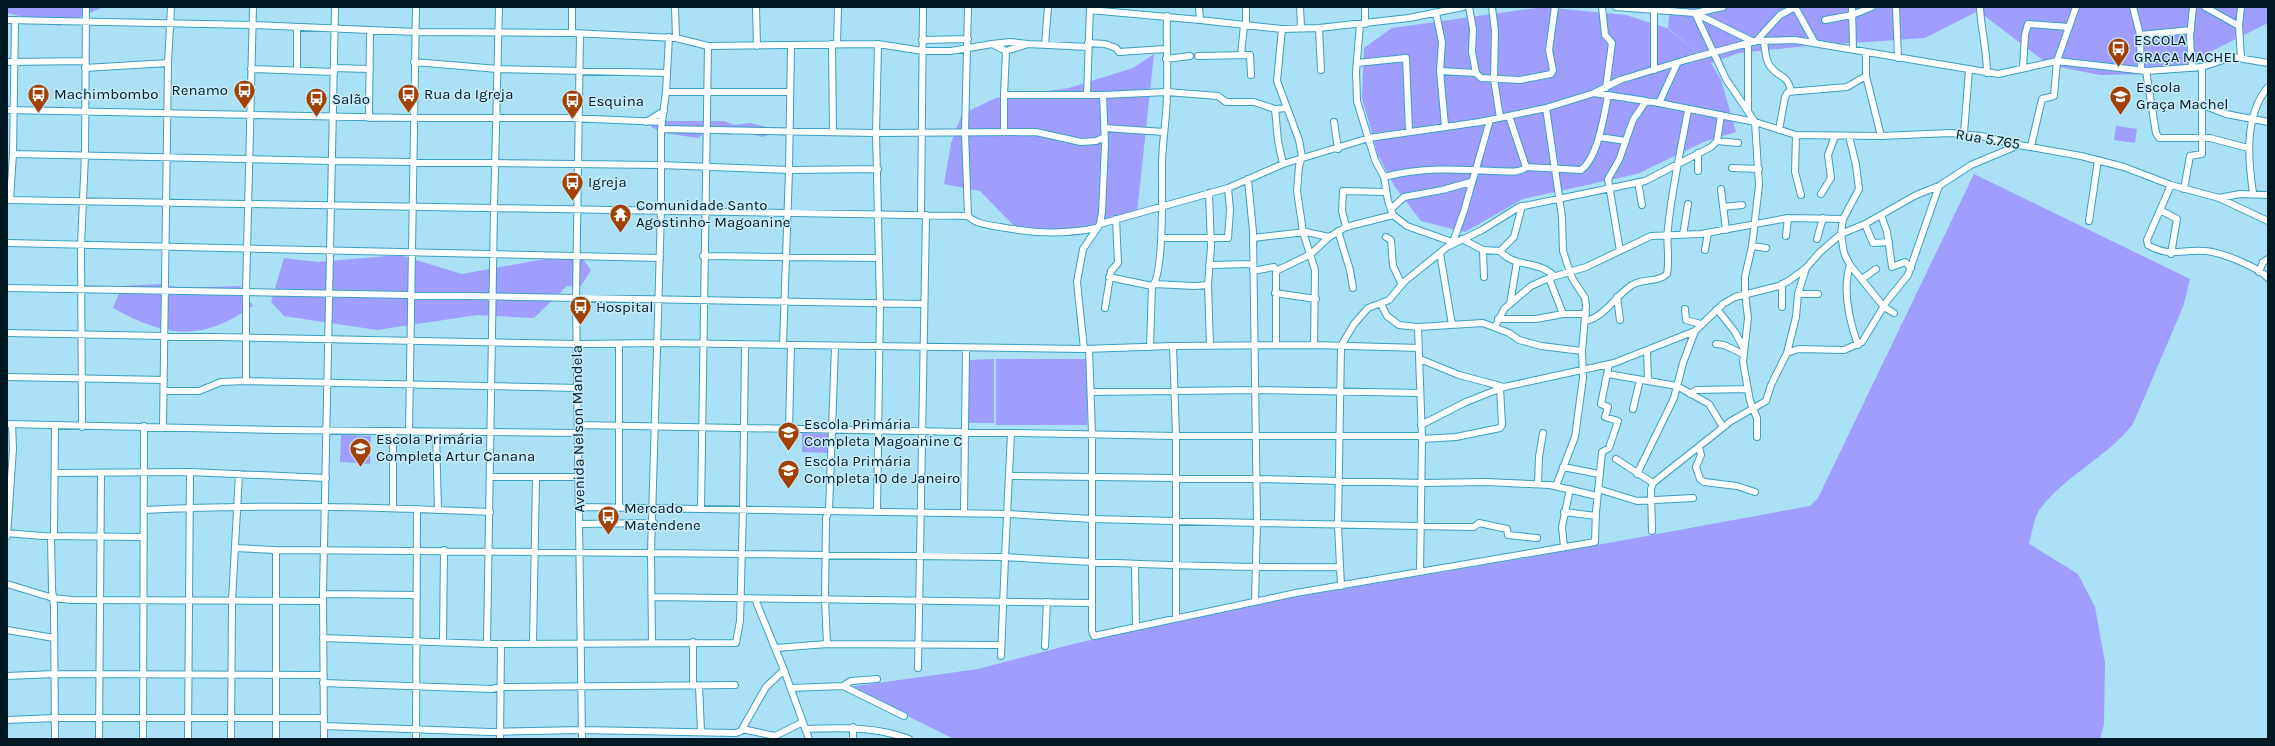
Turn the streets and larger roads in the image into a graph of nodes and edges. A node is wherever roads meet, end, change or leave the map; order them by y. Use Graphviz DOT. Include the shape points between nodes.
graph roads {
  1 [pos="86,7"];
  2 [pos="171,7"];
  3 [pos="253,7"];
  4 [pos="335,7"];
  5 [pos="416,7"];
  6 [pos="499,7"];
  7 [pos="572,7"];
  8 [pos="675,7"];
  9 [pos="756,7"];
  10 [pos="838,7"];
  11 [pos="923,7"];
  12 [pos="968,7"];
  13 [pos="1048,7"];
  14 [pos="1199,7"];
  15 [pos="1246,7"];
  16 [pos="1300,7"];
  17 [pos="1365,7"];
  18 [pos="1463,7"];
  19 [pos="1469,7"];
  20 [pos="1492,7"];
  21 [pos="1555,7"];
  22 [pos="1602,7"];
  23 [pos="1619,7"];
  24 [pos="1723,7"];
  25 [pos="1795,7"];
  26 [pos="1852,7"];
  27 [pos="1872,7"];
  28 [pos="1896,7"];
  29 [pos="1980,7"];
  30 [pos="2076,7"];
  31 [pos="2133,7"];
  32 [pos="2193,7"];
  33 [pos="2205,7"];
  34 [pos="2241,7"];
  35 [pos="1090,8"];
  36 [pos="1654,9"];
  37 [pos="1667,9"];
  38 [pos="1123,10"];
  39 [pos="1691,11"];
  40 [pos="1436,13"];
  41 [pos="1852,15"];
  42 [pos="1167,16"];
  43 [pos="7,20"];
  44 [pos="15,20"];
  45 [pos="1200,20"];
  46 [pos="1826,20"];
  47 [pos="85,22"];
  48 [pos="170,24"];
  49 [pos="1362,24"];
  50 [pos="252,25"];
  51 [pos="1245,25"];
  52 [pos="2239,26"];
  53 [pos="297,27"];
  54 [pos="2070,27"];
  55 [pos="334,28"];
  56 [pos="1301,28"];
  57 [pos="1319,28"];
  58 [pos="1282,29"];
  59 [pos="370,30"];
  60 [pos="2191,30"];
  61 [pos="416,32"];
  62 [pos="499,32"];
  63 [pos="572,33"];
  64 [pos="580,34"];
  65 [pos="2140,35"];
  66 [pos="672,37"];
  67 [pos="968,39"];
  68 [pos="922,40"];
  69 [pos="1764,41"];
  70 [pos="1753,42"];
  71 [pos="1815,43"];
  72 [pos="835,44"];
  73 [pos="878,44"];
  74 [pos="992,44"];
  75 [pos="1028,44"];
  76 [pos="1046,45"];
  77 [pos="1088,45"];
  78 [pos="708,46"];
  79 [pos="756,46"];
  80 [pos="791,46"];
  81 [pos="968,49"];
  82 [pos="1165,49"];
  83 [pos="1854,50"];
  84 [pos="923,51"];
  85 [pos="1006,51"];
  86 [pos="1714,52"];
  87 [pos="1866,52"];
  88 [pos="1241,55"];
  89 [pos="1190,56"];
  90 [pos="1198,56"];
  91 [pos="1898,58"];
  92 [pos="2241,58"];
  93 [pos="1166,59"];
  94 [pos="85,61"];
  95 [pos="2057,61"];
  96 [pos="10,62"];
  97 [pos="414,62"];
  98 [pos="168,63"];
  99 [pos="1357,63"];
  100 [pos="2268,63"];
  101 [pos="1677,64"];
  102 [pos="2023,67"];
  103 [pos="2202,67"];
  104 [pos="85,68"];
  105 [pos="498,68"];
  106 [pos="2192,68"];
  107 [pos="251,69"];
  108 [pos="370,69"];
  109 [pos="297,70"];
  110 [pos="334,70"];
  111 [pos="580,70"];
  112 [pos="1322,70"];
  113 [pos="1654,70"];
  114 [pos="1969,70"];
  115 [pos="1440,71"];
  116 [pos="2144,71"];
  117 [pos="1476,72"];
  118 [pos="667,73"];
  119 [pos="1987,73"];
  120 [pos="1251,75"];
  121 [pos="1866,76"];
  122 [pos="1494,79"];
  123 [pos="2268,87"];
  124 [pos="1606,88"];
  125 [pos="1791,91"];
  126 [pos="666,92"];
  127 [pos="790,92"];
  128 [pos="1167,92"];
  129 [pos="708,93"];
  130 [pos="1594,93"];
  131 [pos="1004,95"];
  132 [pos="1087,95"];
  133 [pos="1103,95"];
  134 [pos="1608,96"];
  135 [pos="1646,101"];
  136 [pos="1659,103"];
  137 [pos="2202,105"];
  138 [pos="1287,108"];
  139 [pos="1546,108"];
  140 [pos="1275,109"];
  141 [pos="10,110"];
  142 [pos="1688,110"];
  143 [pos="1748,110"];
  144 [pos="664,111"];
  145 [pos="84,112"];
  146 [pos="168,113"];
  147 [pos="250,114"];
  148 [pos="1721,115"];
  149 [pos="1508,116"];
  150 [pos="332,117"];
  151 [pos="370,118"];
  152 [pos="414,118"];
  153 [pos="496,118"];
  154 [pos="1500,118"];
  155 [pos="579,119"];
  156 [pos="2253,119"];
  157 [pos="1490,120"];
  158 [pos="646,122"];
  159 [pos="662,122"];
  160 [pos="1334,122"];
  161 [pos="1755,122"];
  162 [pos="2268,122"];
  163 [pos="1445,126"];
  164 [pos="1104,128"];
  165 [pos="660,129"];
  166 [pos="707,130"];
  167 [pos="1779,130"];
  168 [pos="1004,131"];
  169 [pos="1409,131"];
  170 [pos="789,132"];
  171 [pos="833,132"];
  172 [pos="1164,132"];
  173 [pos="876,133"];
  174 [pos="922,133"];
  175 [pos="965,133"];
  176 [pos="1964,133"];
  177 [pos="1796,135"];
  178 [pos="1835,136"];
  179 [pos="1849,136"];
  180 [pos="1880,136"];
  181 [pos="1105,137"];
  182 [pos="1599,137"];
  183 [pos="1368,138"];
  184 [pos="2202,138"];
  185 [pos="1096,141"];
  186 [pos="1626,141"];
  187 [pos="1717,141"];
  188 [pos="1738,143"];
  189 [pos="1105,145"];
  190 [pos="2020,145"];
  191 [pos="2031,146"];
  192 [pos="2248,148"];
  193 [pos="1338,149"];
  194 [pos="1698,153"];
  195 [pos="14,154"];
  196 [pos="85,155"];
  197 [pos="1302,157"];
  198 [pos="167,158"];
  199 [pos="249,159"];
  200 [pos="2098,160"];
  201 [pos="331,161"];
  202 [pos="1678,162"];
  203 [pos="412,163"];
  204 [pos="496,164"];
  205 [pos="1283,164"];
  206 [pos="578,165"];
  207 [pos="660,165"];
  208 [pos="708,166"];
  209 [pos="1526,167"];
  210 [pos="1732,168"];
  211 [pos="878,169"];
  212 [pos="1474,169"];
  213 [pos="1759,169"];
  214 [pos="789,170"];
  215 [pos="1555,170"];
  216 [pos="1698,171"];
  217 [pos="1384,177"];
  218 [pos="1248,180"];
  219 [pos="1471,182"];
  220 [pos="1638,182"];
  221 [pos="2171,185"];
  222 [pos="1939,186"];
  223 [pos="1608,187"];
  224 [pos="1228,188"];
  225 [pos="2184,188"];
  226 [pos="1721,189"];
  227 [pos="1386,192"];
  228 [pos="1209,194"];
  229 [pos="1821,194"];
  230 [pos="2253,194"];
  231 [pos="1801,195"];
  232 [pos="2268,195"];
  233 [pos="2219,198"];
  234 [pos="1559,199"];
  235 [pos="9,200"];
  236 [pos="83,200"];
  237 [pos="166,202"];
  238 [pos="249,203"];
  239 [pos="1688,204"];
  240 [pos="330,205"];
  241 [pos="1642,205"];
  242 [pos="1742,205"];
  243 [pos="1162,206"];
  244 [pos="1522,206"];
  245 [pos="412,207"];
  246 [pos="1723,207"];
  247 [pos="494,208"];
  248 [pos="577,209"];
  249 [pos="2160,210"];
  250 [pos="661,211"];
  251 [pos="706,212"];
  252 [pos="1392,212"];
  253 [pos="788,214"];
  254 [pos="878,215"];
  255 [pos="924,215"];
  256 [pos="1881,215"];
  257 [pos="968,216"];
  258 [pos="1788,218"];
  259 [pos="1823,218"];
  260 [pos="1843,219"];
  261 [pos="1116,220"];
  262 [pos="2088,221"];
  263 [pos="2268,221"];
  264 [pos="1755,224"];
  265 [pos="1865,224"];
  266 [pos="1098,226"];
  267 [pos="1346,227"];
  268 [pos="1726,230"];
  269 [pos="1338,231"];
  270 [pos="1303,232"];
  271 [pos="1708,233"];
  272 [pos="1841,234"];
  273 [pos="1684,235"];
  274 [pos="1786,236"];
  275 [pos="1329,237"];
  276 [pos="1386,237"];
  277 [pos="1667,237"];
  278 [pos="1162,238"];
  279 [pos="1211,238"];
  280 [pos="1253,238"];
  281 [pos="1462,239"];
  282 [pos="1818,239"];
  283 [pos="1454,242"];
  284 [pos="1889,242"];
  285 [pos="7,243"];
  286 [pos="81,245"];
  287 [pos="165,246"];
  288 [pos="1752,246"];
  289 [pos="248,247"];
  290 [pos="1766,248"];
  291 [pos="329,249"];
  292 [pos="1483,250"];
  293 [pos="1705,250"];
  294 [pos="412,251"];
  295 [pos="1500,251"];
  296 [pos="1620,251"];
  297 [pos="494,253"];
  298 [pos="1440,253"];
  299 [pos="1311,254"];
  300 [pos="2171,254"];
  301 [pos="577,255"];
  302 [pos="704,256"];
  303 [pos="785,257"];
  304 [pos="660,258"];
  305 [pos="879,258"];
  306 [pos="2268,259"];
  307 [pos="1517,262"];
  308 [pos="1209,265"];
  309 [pos="1850,266"];
  310 [pos="1252,267"];
  311 [pos="1806,268"];
  312 [pos="1876,268"];
  313 [pos="1911,268"];
  314 [pos="1276,271"];
  315 [pos="1570,272"];
  316 [pos="2259,272"];
  317 [pos="1109,277"];
  318 [pos="1484,277"];
  319 [pos="1552,277"];
  320 [pos="1862,278"];
  321 [pos="2268,278"];
  322 [pos="1782,284"];
  323 [pos="1153,285"];
  324 [pos="1208,285"];
  325 [pos="1402,285"];
  326 [pos="7,288"];
  327 [pos="1353,288"];
  328 [pos="82,289"];
  329 [pos="164,291"];
  330 [pos="246,292"];
  331 [pos="1275,292"];
  332 [pos="1744,293"];
  333 [pos="1798,294"];
  334 [pos="1818,294"];
  335 [pos="328,295"];
  336 [pos="410,295"];
  337 [pos="493,297"];
  338 [pos="1618,297"];
  339 [pos="576,298"];
  340 [pos="1316,299"];
  341 [pos="659,300"];
  342 [pos="702,301"];
  343 [pos="785,302"];
  344 [pos="880,304"];
  345 [pos="924,304"];
  346 [pos="1382,304"];
  347 [pos="1510,304"];
  348 [pos="1782,307"];
  349 [pos="1884,307"];
  350 [pos="1105,308"];
  351 [pos="1685,309"];
  352 [pos="1717,309"];
  353 [pos="1894,313"];
  354 [pos="1563,314"];
  355 [pos="1586,318"];
  356 [pos="1498,319"];
  357 [pos="1620,320"];
  358 [pos="1701,324"];
  359 [pos="1452,325"];
  360 [pos="1418,327"];
  361 [pos="1495,327"];
  362 [pos="1695,331"];
  363 [pos="7,333"];
  364 [pos="82,334"];
  365 [pos="163,336"];
  366 [pos="246,337"];
  367 [pos="328,339"];
  368 [pos="410,340"];
  369 [pos="492,341"];
  370 [pos="576,344"];
  371 [pos="619,344"];
  372 [pos="658,344"];
  373 [pos="702,344"];
  374 [pos="1716,344"];
  375 [pos="745,345"];
  376 [pos="783,345"];
  377 [pos="1210,345"];
  378 [pos="1255,345"];
  379 [pos="1276,345"];
  380 [pos="1314,345"];
  381 [pos="1858,345"];
  382 [pos="791,346"];
  383 [pos="1173,346"];
  384 [pos="1341,346"];
  385 [pos="835,347"];
  386 [pos="879,347"];
  387 [pos="1150,347"];
  388 [pos="924,348"];
  389 [pos="966,348"];
  390 [pos="1419,348"];
  391 [pos="1087,349"];
  392 [pos="1647,350"];
  393 [pos="1582,351"];
  394 [pos="1744,352"];
  395 [pos="1787,353"];
  396 [pos="1420,359"];
  397 [pos="1609,364"];
  398 [pos="1583,370"];
  399 [pos="1608,374"];
  400 [pos="7,377"];
  401 [pos="83,378"];
  402 [pos="164,380"];
  403 [pos="1640,380"];
  404 [pos="246,381"];
  405 [pos="1648,381"];
  406 [pos="327,384"];
  407 [pos="410,386"];
  408 [pos="1677,386"];
  409 [pos="1502,387"];
  410 [pos="491,388"];
  411 [pos="578,388"];
  412 [pos="1748,389"];
  413 [pos="1256,390"];
  414 [pos="164,391"];
  415 [pos="1174,391"];
  416 [pos="1340,391"];
  417 [pos="1091,392"];
  418 [pos="1420,393"];
  419 [pos="1690,394"];
  420 [pos="1753,407"];
  421 [pos="1634,410"];
  422 [pos="9,424"];
  423 [pos="579,425"];
  424 [pos="619,425"];
  425 [pos="1421,425"];
  426 [pos="55,426"];
  427 [pos="144,426"];
  428 [pos="82,427"];
  429 [pos="163,427"];
  430 [pos="657,427"];
  431 [pos="700,427"];
  432 [pos="745,427"];
  433 [pos="1723,427"];
  434 [pos="789,429"];
  435 [pos="327,430"];
  436 [pos="834,430"];
  437 [pos="877,431"];
  438 [pos="922,431"];
  439 [pos="393,432"];
  440 [pos="409,432"];
  441 [pos="965,432"];
  442 [pos="436,433"];
  443 [pos="491,433"];
  444 [pos="579,433"];
  445 [pos="1011,433"];
  446 [pos="1543,433"];
  447 [pos="1092,434"];
  448 [pos="1257,434"];
  449 [pos="1176,436"];
  450 [pos="1339,436"];
  451 [pos="1756,437"];
  452 [pos="1422,438"];
  453 [pos="10,448"];
  454 [pos="1699,448"];
  455 [pos="1616,459"];
  456 [pos="1563,467"];
  457 [pos="144,472"];
  458 [pos="190,472"];
  459 [pos="55,473"];
  460 [pos="101,473"];
  461 [pos="238,474"];
  462 [pos="1599,474"];
  463 [pos="1638,474"];
  464 [pos="1010,476"];
  465 [pos="491,477"];
  466 [pos="579,477"];
  467 [pos="326,478"];
  468 [pos="536,478"];
  469 [pos="1092,478"];
  470 [pos="1176,478"];
  471 [pos="1257,479"];
  472 [pos="1339,481"];
  473 [pos="1422,483"];
  474 [pos="1654,483"];
  475 [pos="1538,484"];
  476 [pos="1556,486"];
  477 [pos="1570,489"];
  478 [pos="1755,492"];
  479 [pos="9,493"];
  480 [pos="1597,493"];
  481 [pos="1693,498"];
  482 [pos="1651,502"];
  483 [pos="238,506"];
  484 [pos="325,506"];
  485 [pos="188,507"];
  486 [pos="580,507"];
  487 [pos="393,508"];
  488 [pos="619,508"];
  489 [pos="417,509"];
  490 [pos="653,509"];
  491 [pos="701,509"];
  492 [pos="144,510"];
  493 [pos="438,510"];
  494 [pos="743,510"];
  495 [pos="829,511"];
  496 [pos="490,512"];
  497 [pos="877,512"];
  498 [pos="920,512"];
  499 [pos="1564,512"];
  500 [pos="964,513"];
  501 [pos="1008,514"];
  502 [pos="1596,516"];
  503 [pos="1092,519"];
  504 [pos="1176,520"];
  505 [pos="654,522"];
  506 [pos="1257,523"];
  507 [pos="580,524"];
  508 [pos="1338,525"];
  509 [pos="1420,526"];
  510 [pos="1652,531"];
  511 [pos="7,535"];
  512 [pos="53,536"];
  513 [pos="99,536"];
  514 [pos="144,537"];
  515 [pos="1537,538"];
  516 [pos="1564,547"];
  517 [pos="236,548"];
  518 [pos="276,550"];
  519 [pos="418,550"];
  520 [pos="444,550"];
  521 [pos="324,551"];
  522 [pos="488,552"];
  523 [pos="533,552"];
  524 [pos="580,553"];
  525 [pos="652,553"];
  526 [pos="742,554"];
  527 [pos="825,555"];
  528 [pos="920,556"];
  529 [pos="1005,558"];
  530 [pos="1092,563"];
  531 [pos="1135,565"];
  532 [pos="1175,565"];
  533 [pos="1339,567"];
  534 [pos="1254,568"];
  535 [pos="1420,572"];
  536 [pos="7,584"];
  537 [pos="1341,586"];
  538 [pos="323,594"];
  539 [pos="418,595"];
  540 [pos="652,597"];
  541 [pos="53,598"];
  542 [pos="741,599"];
  543 [pos="755,599"];
  544 [pos="101,600"];
  545 [pos="825,600"];
  546 [pos="143,601"];
  547 [pos="188,601"];
  548 [pos="232,601"];
  549 [pos="323,601"];
  550 [pos="919,601"];
  551 [pos="1004,601"];
  552 [pos="1255,601"];
  553 [pos="276,602"];
  554 [pos="1047,602"];
  555 [pos="1092,603"];
  556 [pos="1176,618"];
  557 [pos="1136,627"];
  558 [pos="7,630"];
  559 [pos="54,638"];
  560 [pos="323,638"];
  561 [pos="418,640"];
  562 [pos="443,642"];
  563 [pos="652,642"];
  564 [pos="693,642"];
  565 [pos="580,643"];
  566 [pos="487,644"];
  567 [pos="501,644"];
  568 [pos="533,644"];
  569 [pos="827,644"];
  570 [pos="1001,645"];
  571 [pos="918,646"];
  572 [pos="1045,646"];
  573 [pos="776,648"];
  574 [pos="1001,656"];
  575 [pos="918,668"];
  576 [pos="784,670"];
  577 [pos="55,674"];
  578 [pos="100,674"];
  579 [pos="143,674"];
  580 [pos="188,674"];
  581 [pos="232,674"];
  582 [pos="276,674"];
  583 [pos="323,675"];
  584 [pos="7,676"];
  585 [pos="877,679"];
  586 [pos="323,683"];
  587 [pos="417,685"];
  588 [pos="735,685"];
  589 [pos="581,686"];
  590 [pos="696,686"];
  591 [pos="843,686"];
  592 [pos="501,687"];
  593 [pos="791,688"];
  594 [pos="904,716"];
  595 [pos="55,718"];
  596 [pos="99,718"];
  597 [pos="143,718"];
  598 [pos="188,718"];
  599 [pos="232,718"];
  600 [pos="276,718"];
  601 [pos="324,718"];
  602 [pos="7,720"];
  603 [pos="803,722"];
  604 [pos="324,726"];
  605 [pos="853,727"];
  606 [pos="416,729"];
  607 [pos="742,729"];
  608 [pos="805,729"];
  609 [pos="582,730"];
  610 [pos="500,732"];
  611 [pos="701,732"];
  612 [pos="721,736"];
  613 [pos="892,736"];
  614 [pos="775,738"];
  615 [pos="55,739"];
  616 [pos="99,739"];
  617 [pos="143,739"];
  618 [pos="188,739"];
  619 [pos="231,739"];
  620 [pos="276,739"];
  621 [pos="324,739"];
  622 [pos="416,739"];
  623 [pos="500,739"];
  624 [pos="582,739"];
  625 [pos="808,739"];
  626 [pos="853,739"];
  627 [pos="909,739"];
  1 -- 47 [label="street"];
  2 -- 48 [label="street"];
  3 -- 50 [label="street"];
  4 -- 55 [label="street"];
  5 -- 61 [label="street"];
  6 -- 62 [label="street"];
  7 -- 63 [label="street"];
  8 -- 66 [label="street"];
  9 -- 79 [label="street"];
  10 -- 72 [label="street"];
  11 -- 68 [label="street"];
  12 -- 67 [label="street"];
  13 -- 76 [label="street"];
  14 -- 45 [label="street"];
  15 -- 51 [label="street"];
  16 -- 56 [label="street"];
  17 -- 49 [label="street"];
  18 -- 40 [label="street"];
  19 -- 117 [label="street"];
  20 -- 122 [label="street" via="1495,31"];
  21 -- 122 [label="street" via="1549,50 1553,72 1527,80"];
  22 -- 124 [label="street" via="1605,35 1612,43"];
  23 -- 36 [label="street"];
  24 -- 39 [label="street"];
  25 -- 70 [label="street" via="1780,15"];
  25 -- 71 [label="street"];
  26 -- 41 [label="street"];
  27 -- 41 [label="street"];
  28 -- 91 [label="street"];
  29 -- 119 [label="street" via="1980,25 1987,54"];
  30 -- 54 [label="street"];
  31 -- 65 [label="street"];
  32 -- 60 [label="street"];
  33 -- 52 [label="street"];
  34 -- 52 [label="street"];
  35 -- 38 [label="street"];
  35 -- 77 [label="street"];
  36 -- 37 [label="street"];
  36 -- 113 [label="street"];
  37 -- 39 [label="street"];
  38 -- 42 [label="street"];
  39 -- 70 [label="street"];
  39 -- 86 [label="street"];
  40 -- 49 [label="street"];
  40 -- 115 [label="street" via="1442,42"];
  41 -- 46 [label="street"];
  41 -- 83 [label="street"];
  42 -- 45 [label="street"];
  42 -- 82 [label="street"];
  43 -- 44 [label="street"];
  44 -- 47 [label="street"];
  44 -- 96 [label="street"];
  45 -- 51 [label="street"];
  47 -- 48 [label="street"];
  47 -- 94 [label="street"];
  48 -- 50 [label="street"];
  48 -- 98 [label="street"];
  49 -- 57 [label="street"];
  49 -- 99 [label="street"];
  50 -- 53 [label="street"];
  50 -- 107 [label="street"];
  51 -- 58 [label="street"];
  51 -- 88 [label="street"];
  52 -- 92 [label="street"];
  53 -- 55 [label="street"];
  53 -- 109 [label="street"];
  54 -- 95 [label="street"];
  54 -- 102 [label="street" via="2028,24 2024,41"];
  55 -- 59 [label="street"];
  55 -- 110 [label="street"];
  56 -- 57 [label="street"];
  56 -- 58 [label="street"];
  57 -- 112 [label="street"];
  58 -- 138 [label="street" via="1278,81"];
  59 -- 61 [label="street"];
  59 -- 108 [label="street"];
  60 -- 65 [label="street"];
  60 -- 106 [label="street"];
  61 -- 62 [label="street"];
  61 -- 97 [label="street"];
  62 -- 63 [label="street"];
  62 -- 105 [label="street"];
  63 -- 64 [label="street"];
  64 -- 66 [label="street"];
  64 -- 111 [label="street, Avenida Nelson Mandela"];
  65 -- 116 [label="street"];
  66 -- 78 [label="street"];
  66 -- 118 [label="street"];
  67 -- 68 [label="street"];
  67 -- 81 [label="street"];
  68 -- 84 [label="street"];
  69 -- 70 [label="street"];
  69 -- 71 [label="street" via="1785,39"];
  69 -- 125 [label="street" via="1768,62 1775,71 1788,80"];
  70 -- 86 [label="street"];
  70 -- 143 [label="street"];
  71 -- 83 [label="street"];
  72 -- 73 [label="street"];
  72 -- 80 [label="street"];
  72 -- 171 [label="street"];
  73 -- 84 [label="street"];
  73 -- 173 [label="street"];
  74 -- 75 [label="street"];
  74 -- 81 [label="street"];
  74 -- 85 [label="street"];
  75 -- 76 [label="street"];
  75 -- 85 [label="street"];
  76 -- 77 [label="street"];
  77 -- 82 [label="street" via="1105,44 1116,48 1118,52"];
  77 -- 132 [label="street"];
  78 -- 79 [label="street"];
  78 -- 129 [label="street"];
  79 -- 80 [label="street"];
  80 -- 127 [label="street"];
  81 -- 84 [label="street"];
  81 -- 175 [label="street"];
  82 -- 93 [label="street"];
  83 -- 87 [label="street"];
  84 -- 174 [label="street"];
  85 -- 131 [label="street"];
  86 -- 101 [label="street"];
  86 -- 143 [label="street" via="1733,91"];
  87 -- 91 [label="street"];
  87 -- 121 [label="street"];
  88 -- 90 [label="street"];
  88 -- 120 [label="street" via="1250,55"];
  89 -- 93 [label="street"];
  91 -- 114 [label="street"];
  92 -- 100 [label="street"];
  92 -- 103 [label="street" via="2226,59"];
  93 -- 128 [label="street"];
  94 -- 96 [label="street"];
  94 -- 104 [label="street"];
  95 -- 102 [label="street"];
  95 -- 116 [label="street"];
  95 -- 191 [label="street" via="2054,96 2042,99"];
  96 -- 141 [label="street"];
  97 -- 105 [label="street"];
  97 -- 152 [label="street"];
  98 -- 104 [label="street"];
  98 -- 146 [label="street"];
  99 -- 169 [label="street" via="1406,58"];
  99 -- 183 [label="street" via="1357,101"];
  101 -- 113 [label="street"];
  101 -- 136 [label="street"];
  102 -- 119 [label="street" via="1998,74"];
  103 -- 106 [label="street"];
  103 -- 137 [label="street"];
  104 -- 145 [label="street"];
  105 -- 111 [label="street"];
  105 -- 153 [label="street"];
  106 -- 116 [label="street"];
  107 -- 109 [label="street"];
  107 -- 147 [label="street"];
  108 -- 110 [label="street"];
  108 -- 151 [label="street"];
  109 -- 110 [label="street"];
  110 -- 150 [label="street"];
  111 -- 118 [label="street"];
  111 -- 155 [label="street, Avenida Nelson Mandela"];
  113 -- 124 [label="street" via="1620,80"];
  114 -- 119 [label="street"];
  114 -- 176 [label="street"];
  115 -- 117 [label="street"];
  115 -- 163 [label="street"];
  116 -- 184 [label="street" via="2158,137"];
  117 -- 122 [label="street" via="1481,78"];
  118 -- 126 [label="street"];
  121 -- 125 [label="street" via="1847,87"];
  121 -- 180 [label="street"];
  122 -- 154 [label="street"];
  123 -- 156 [label="street" via="2256,107"];
  124 -- 130 [label="street"];
  125 -- 167 [label="street" via="1786,93"];
  126 -- 129 [label="street"];
  126 -- 144 [label="street"];
  127 -- 129 [label="street"];
  127 -- 170 [label="street"];
  128 -- 133 [label="street"];
  128 -- 140 [label="street" via="1218,96 1226,102 1254,102"];
  128 -- 172 [label="street"];
  129 -- 166 [label="street"];
  130 -- 134 [label="street, Rua 5.765"];
  130 -- 139 [label="street"];
  131 -- 132 [label="street"];
  131 -- 168 [label="street"];
  132 -- 133 [label="street"];
  133 -- 164 [label="street"];
  134 -- 135 [label="street, Rua 5.765"];
  134 -- 182 [label="street"];
  135 -- 136 [label="street, Rua 5.765"];
  135 -- 186 [label="street" via="1633,120"];
  136 -- 142 [label="street, Rua 5.765"];
  137 -- 156 [label="street" via="2226,114"];
  137 -- 184 [label="street"];
  138 -- 140 [label="street"];
  138 -- 197 [label="street" via="1299,140"];
  139 -- 149 [label="street"];
  139 -- 215 [label="street"];
  140 -- 205 [label="street"];
  141 -- 145 [label="street"];
  141 -- 195 [label="street"];
  142 -- 148 [label="street, Rua 5.765"];
  142 -- 202 [label="street"];
  143 -- 161 [label="street"];
  144 -- 158 [label="street"];
  144 -- 159 [label="street"];
  145 -- 146 [label="street"];
  145 -- 196 [label="street"];
  146 -- 147 [label="street"];
  146 -- 198 [label="street"];
  147 -- 150 [label="street"];
  147 -- 199 [label="street"];
  148 -- 161 [label="street, Rua 5.765"];
  148 -- 187 [label="street"];
  149 -- 154 [label="street"];
  149 -- 209 [label="street"];
  150 -- 151 [label="street"];
  150 -- 201 [label="street"];
  151 -- 152 [label="street"];
  152 -- 153 [label="street"];
  152 -- 203 [label="street"];
  153 -- 155 [label="street"];
  153 -- 204 [label="street"];
  154 -- 157 [label="street"];
  155 -- 158 [label="street"];
  155 -- 206 [label="street, Avenida Nelson Mandela"];
  156 -- 162 [label="street"];
  156 -- 192 [label="street"];
  157 -- 163 [label="street"];
  157 -- 212 [label="street"];
  158 -- 159 [label="street"];
  159 -- 165 [label="street"];
  160 -- 193 [label="street"];
  161 -- 167 [label="street, Rua 5.765"];
  161 -- 213 [label="street"];
  163 -- 169 [label="street"];
  164 -- 172 [label="street"];
  164 -- 181 [label="street"];
  165 -- 166 [label="street"];
  165 -- 207 [label="street"];
  166 -- 170 [label="street"];
  166 -- 208 [label="street"];
  167 -- 177 [label="street, Rua 5.765"];
  168 -- 175 [label="street"];
  168 -- 185 [label="street" via="1036,132 1074,142"];
  169 -- 183 [label="street"];
  170 -- 171 [label="street"];
  170 -- 214 [label="street"];
  171 -- 173 [label="street"];
  172 -- 243 [label="street"];
  173 -- 174 [label="street"];
  173 -- 211 [label="street"];
  174 -- 175 [label="street"];
  174 -- 255 [label="street"];
  175 -- 257 [label="street"];
  176 -- 180 [label="street, Rua 5.765"];
  176 -- 190 [label="street, Rua 5.765"];
  177 -- 178 [label="street, Rua 5.765"];
  177 -- 231 [label="street" via="1795,172"];
  178 -- 179 [label="street, Rua 5.765"];
  178 -- 229 [label="street" via="1828,155 1831,178"];
  179 -- 180 [label="street, Rua 5.765"];
  179 -- 260 [label="street" via="1859,189"];
  181 -- 185 [label="street"];
  181 -- 189 [label="street"];
  182 -- 186 [label="street"];
  182 -- 215 [label="street" via="1584,168"];
  183 -- 193 [label="street"];
  183 -- 217 [label="street"];
  184 -- 192 [label="street"];
  184 -- 225 [label="street" via="2201,155 2190,156"];
  185 -- 189 [label="street"];
  186 -- 223 [label="street" via="1608,180"];
  187 -- 188 [label="street"];
  187 -- 194 [label="street"];
  189 -- 266 [label="street"];
  190 -- 191 [label="street, Rua 5.765"];
  190 -- 222 [label="street" via="1971,165"];
  191 -- 200 [label="street, Rua 5.765"];
  192 -- 230 [label="street"];
  193 -- 197 [label="street"];
  194 -- 202 [label="street"];
  194 -- 216 [label="street"];
  195 -- 196 [label="street"];
  195 -- 235 [label="street"];
  196 -- 198 [label="street"];
  196 -- 236 [label="street"];
  197 -- 205 [label="street"];
  197 -- 270 [label="street" via="1296,185"];
  198 -- 199 [label="street"];
  198 -- 237 [label="street"];
  199 -- 201 [label="street"];
  199 -- 238 [label="street"];
  200 -- 221 [label="street, Rua 5.765"];
  200 -- 262 [label="street"];
  201 -- 203 [label="street"];
  201 -- 240 [label="street"];
  202 -- 220 [label="street"];
  202 -- 277 [label="street"];
  203 -- 204 [label="street"];
  203 -- 245 [label="street"];
  204 -- 206 [label="street"];
  204 -- 247 [label="street"];
  205 -- 218 [label="street"];
  206 -- 207 [label="street"];
  206 -- 248 [label="street, Avenida Nelson Mandela"];
  207 -- 208 [label="street"];
  207 -- 250 [label="street"];
  208 -- 214 [label="street"];
  208 -- 251 [label="street"];
  209 -- 212 [label="street" via="1515,172"];
  209 -- 215 [label="street"];
  210 -- 213 [label="street"];
  211 -- 214 [label="street"];
  211 -- 254 [label="street"];
  212 -- 217 [label="street" via="1399,172"];
  212 -- 219 [label="street"];
  213 -- 264 [label="street"];
  214 -- 253 [label="street"];
  215 -- 234 [label="street"];
  217 -- 227 [label="street"];
  218 -- 224 [label="street"];
  218 -- 280 [label="street"];
  219 -- 252 [label="street" via="1404,197"];
  219 -- 283 [label="street"];
  220 -- 223 [label="street"];
  220 -- 241 [label="street"];
  221 -- 225 [label="street, Rua 5.765"];
  221 -- 249 [label="street"];
  222 -- 256 [label="street" via="1916,195"];
  222 -- 313 [label="street"];
  223 -- 234 [label="street"];
  223 -- 296 [label="street"];
  224 -- 228 [label="street"];
  224 -- 279 [label="street" via="1229,237"];
  225 -- 233 [label="street, Rua 5.765"];
  226 -- 246 [label="street"];
  227 -- 252 [label="street"];
  227 -- 267 [label="street" via="1343,191 1342,211"];
  228 -- 243 [label="street"];
  228 -- 279 [label="street"];
  230 -- 232 [label="street"];
  230 -- 233 [label="street"];
  233 -- 263 [label="street, Rua 5.765"];
  234 -- 244 [label="street"];
  234 -- 315 [label="street" via="1562,247"];
  235 -- 236 [label="street"];
  236 -- 237 [label="street"];
  236 -- 286 [label="street"];
  237 -- 238 [label="street"];
  237 -- 287 [label="street"];
  238 -- 240 [label="street"];
  238 -- 289 [label="street"];
  239 -- 273 [label="street"];
  240 -- 245 [label="street"];
  240 -- 291 [label="street"];
  242 -- 246 [label="street"];
  243 -- 261 [label="street"];
  243 -- 278 [label="street"];
  244 -- 281 [label="street"];
  244 -- 295 [label="street" via="1514,237"];
  245 -- 247 [label="street"];
  245 -- 294 [label="street"];
  246 -- 268 [label="street"];
  247 -- 248 [label="street"];
  247 -- 297 [label="street"];
  248 -- 250 [label="street"];
  248 -- 301 [label="street, Avenida Nelson Mandela"];
  249 -- 300 [label="street" via="2177,219"];
  249 -- 300 [label="street" via="2146,243"];
  250 -- 251 [label="street"];
  250 -- 304 [label="street"];
  251 -- 253 [label="street"];
  251 -- 302 [label="street"];
  252 -- 267 [label="street"];
  252 -- 283 [label="street" via="1407,226"];
  253 -- 254 [label="street"];
  253 -- 303 [label="street"];
  254 -- 255 [label="street"];
  254 -- 305 [label="street"];
  255 -- 257 [label="street"];
  255 -- 345 [label="street"];
  256 -- 265 [label="street"];
  256 -- 284 [label="street"];
  257 -- 266 [label="street" via="975,222 1031,232 1074,232"];
  258 -- 259 [label="street"];
  258 -- 264 [label="street"];
  258 -- 274 [label="street"];
  259 -- 260 [label="street"];
  259 -- 282 [label="street"];
  260 -- 272 [label="street"];
  261 -- 266 [label="street"];
  261 -- 317 [label="street" via="1118,263 1110,271"];
  264 -- 268 [label="street"];
  264 -- 288 [label="street"];
  265 -- 272 [label="street"];
  265 -- 284 [label="street" via="1873,243"];
  266 -- 391 [label="street" via="1083,249 1077,282"];
  267 -- 269 [label="street"];
  268 -- 271 [label="street"];
  269 -- 275 [label="street"];
  269 -- 327 [label="street"];
  270 -- 275 [label="street"];
  270 -- 280 [label="street"];
  270 -- 299 [label="street"];
  271 -- 273 [label="street"];
  271 -- 293 [label="street"];
  272 -- 309 [label="street" via="1844,253"];
  272 -- 311 [label="street"];
  273 -- 277 [label="street"];
  275 -- 299 [label="street"];
  276 -- 325 [label="street" via="1391,240 1393,266"];
  277 -- 296 [label="street" via="1651,236"];
  277 -- 338 [label="street" via="1667,274 1632,284"];
  278 -- 279 [label="street"];
  278 -- 323 [label="street"];
  279 -- 308 [label="street"];
  280 -- 310 [label="street"];
  281 -- 283 [label="street"];
  281 -- 292 [label="street"];
  283 -- 298 [label="street"];
  284 -- 313 [label="street" via="1892,267 1905,262"];
  285 -- 286 [label="street"];
  286 -- 287 [label="street"];
  286 -- 328 [label="street"];
  287 -- 289 [label="street"];
  287 -- 329 [label="street"];
  288 -- 290 [label="street"];
  288 -- 332 [label="street"];
  289 -- 291 [label="street"];
  289 -- 330 [label="street"];
  291 -- 294 [label="street"];
  291 -- 335 [label="street"];
  292 -- 295 [label="street"];
  292 -- 318 [label="street"];
  294 -- 297 [label="street"];
  294 -- 336 [label="street"];
  295 -- 307 [label="street" via="1504,256"];
  296 -- 315 [label="street"];
  297 -- 301 [label="street"];
  297 -- 337 [label="street"];
  298 -- 325 [label="street"];
  298 -- 359 [label="street"];
  299 -- 314 [label="street"];
  299 -- 340 [label="street" via="1315,270"];
  300 -- 316 [label="street" via="2206,251 2237,261"];
  301 -- 304 [label="street"];
  301 -- 339 [label="street, Avenida Nelson Mandela"];
  302 -- 303 [label="street"];
  302 -- 342 [label="street"];
  303 -- 305 [label="street"];
  303 -- 343 [label="street"];
  304 -- 341 [label="street"];
  305 -- 344 [label="street"];
  306 -- 316 [label="street" via="2263,262"];
  307 -- 319 [label="street" via="1543,269"];
  307 -- 347 [label="street"];
  308 -- 310 [label="street"];
  308 -- 324 [label="street"];
  309 -- 320 [label="street"];
  309 -- 381 [label="street" via="1845,289"];
  310 -- 314 [label="street" via="1274,267"];
  310 -- 378 [label="street"];
  311 -- 322 [label="street"];
  311 -- 333 [label="street"];
  312 -- 320 [label="street"];
  313 -- 349 [label="street"];
  314 -- 331 [label="street"];
  315 -- 319 [label="street"];
  315 -- 355 [label="street" via="1574,284 1585,298"];
  316 -- 321 [label="street"];
  317 -- 323 [label="street"];
  317 -- 350 [label="street"];
  319 -- 347 [label="street" via="1531,286"];
  319 -- 354 [label="street"];
  320 -- 349 [label="street"];
  322 -- 332 [label="street"];
  322 -- 348 [label="street"];
  323 -- 324 [label="street"];
  323 -- 387 [label="street"];
  324 -- 377 [label="street"];
  325 -- 346 [label="street" via="1394,296"];
  326 -- 328 [label="street"];
  328 -- 329 [label="street"];
  328 -- 364 [label="street"];
  329 -- 330 [label="street"];
  329 -- 365 [label="street"];
  330 -- 335 [label="street"];
  330 -- 366 [label="street"];
  331 -- 340 [label="street"];
  331 -- 379 [label="street"];
  332 -- 352 [label="street"];
  332 -- 394 [label="street" via="1748,318"];
  333 -- 334 [label="street"];
  333 -- 395 [label="street" via="1796,317"];
  335 -- 336 [label="street"];
  335 -- 367 [label="street"];
  336 -- 337 [label="street"];
  336 -- 368 [label="street"];
  337 -- 339 [label="street"];
  337 -- 369 [label="street"];
  338 -- 355 [label="street" via="1597,316"];
  338 -- 357 [label="street"];
  339 -- 341 [label="street"];
  339 -- 370 [label="street, Avenida Nelson Mandela"];
  340 -- 380 [label="street"];
  341 -- 342 [label="street"];
  341 -- 372 [label="street"];
  342 -- 343 [label="street"];
  342 -- 373 [label="street"];
  343 -- 344 [label="street"];
  343 -- 376 [label="street"];
  344 -- 345 [label="street"];
  344 -- 386 [label="street"];
  345 -- 388 [label="street"];
  346 -- 360 [label="street" via="1393,322"];
  346 -- 384 [label="street" via="1363,311"];
  347 -- 356 [label="street"];
  349 -- 353 [label="street"];
  349 -- 381 [label="street" via="1866,337"];
  351 -- 358 [label="street" via="1686,320"];
  352 -- 358 [label="street"];
  352 -- 394 [label="street" via="1735,332"];
  354 -- 355 [label="street"];
  354 -- 356 [label="street" via="1536,319"];
  355 -- 393 [label="street"];
  356 -- 361 [label="street"];
  358 -- 362 [label="street"];
  359 -- 360 [label="street"];
  359 -- 361 [label="street" via="1482,323"];
  360 -- 390 [label="street"];
  361 -- 393 [label="street" via="1519,340 1541,346"];
  362 -- 392 [label="street"];
  362 -- 408 [label="street"];
  363 -- 364 [label="street"];
  364 -- 365 [label="street"];
  364 -- 401 [label="street"];
  365 -- 366 [label="street"];
  365 -- 402 [label="street"];
  366 -- 367 [label="street"];
  366 -- 404 [label="street"];
  367 -- 368 [label="street"];
  367 -- 406 [label="street"];
  368 -- 369 [label="street"];
  368 -- 407 [label="street"];
  369 -- 370 [label="street"];
  369 -- 410 [label="street"];
  370 -- 371 [label="street"];
  370 -- 411 [label="street, Avenida Nelson Mandela"];
  371 -- 372 [label="street"];
  371 -- 424 [label="street"];
  372 -- 373 [label="street"];
  372 -- 430 [label="street"];
  373 -- 375 [label="street"];
  373 -- 431 [label="street"];
  374 -- 394 [label="street"];
  375 -- 376 [label="street"];
  375 -- 432 [label="street"];
  376 -- 382 [label="street"];
  377 -- 378 [label="street"];
  377 -- 383 [label="street"];
  378 -- 379 [label="street"];
  378 -- 413 [label="street"];
  379 -- 380 [label="street"];
  380 -- 384 [label="street"];
  381 -- 395 [label="street" via="1844,350 1798,349"];
  382 -- 385 [label="street"];
  382 -- 434 [label="street"];
  383 -- 387 [label="street"];
  383 -- 415 [label="street"];
  384 -- 390 [label="street"];
  384 -- 416 [label="street"];
  385 -- 386 [label="street"];
  385 -- 436 [label="street"];
  386 -- 388 [label="street"];
  386 -- 437 [label="street"];
  387 -- 391 [label="street"];
  388 -- 389 [label="street"];
  388 -- 438 [label="street"];
  389 -- 391 [label="street"];
  389 -- 441 [label="street"];
  390 -- 396 [label="street"];
  391 -- 417 [label="street"];
  392 -- 397 [label="street"];
  392 -- 405 [label="street"];
  393 -- 398 [label="street"];
  394 -- 412 [label="street" via="1743,362"];
  395 -- 420 [label="street" via="1771,384 1766,401"];
  396 -- 409 [label="street" via="1459,375"];
  396 -- 418 [label="street"];
  397 -- 398 [label="street"];
  397 -- 399 [label="street"];
  398 -- 409 [label="street"];
  398 -- 456 [label="street" via="1575,437"];
  399 -- 403 [label="street"];
  399 -- 462 [label="street" via="1601,404 1608,407 1605,417 1618,421 1610,447 1602,452"];
  400 -- 401 [label="street"];
  401 -- 402 [label="street"];
  401 -- 428 [label="street"];
  402 -- 414 [label="street"];
  403 -- 405 [label="street"];
  403 -- 421 [label="street"];
  404 -- 406 [label="street"];
  404 -- 414 [label="street" via="221,382 199,391"];
  405 -- 408 [label="street"];
  406 -- 407 [label="street"];
  406 -- 435 [label="street"];
  407 -- 410 [label="street"];
  407 -- 440 [label="street"];
  408 -- 419 [label="street"];
  408 -- 463 [label="street" via="1674,398"];
  409 -- 425 [label="street"];
  409 -- 452 [label="street" via="1500,428 1456,438"];
  410 -- 411 [label="street"];
  410 -- 443 [label="street"];
  411 -- 423 [label="street, Avenida Nelson Mandela"];
  412 -- 419 [label="street" via="1696,390"];
  412 -- 420 [label="street"];
  413 -- 415 [label="street"];
  413 -- 416 [label="street"];
  413 -- 448 [label="street"];
  414 -- 429 [label="street"];
  415 -- 417 [label="street"];
  415 -- 449 [label="street"];
  416 -- 418 [label="street"];
  416 -- 450 [label="street"];
  417 -- 447 [label="street"];
  418 -- 425 [label="street"];
  419 -- 433 [label="street" via="1709,404"];
  420 -- 433 [label="street"];
  420 -- 451 [label="street" via="1757,418"];
  422 -- 426 [label="street"];
  422 -- 453 [label="street"];
  423 -- 424 [label="street"];
  423 -- 444 [label="street, Avenida Nelson Mandela"];
  424 -- 430 [label="street"];
  424 -- 488 [label="street"];
  425 -- 452 [label="street"];
  426 -- 428 [label="street"];
  426 -- 459 [label="street"];
  427 -- 428 [label="street"];
  427 -- 429 [label="street"];
  427 -- 457 [label="street"];
  429 -- 435 [label="street"];
  430 -- 431 [label="street"];
  430 -- 490 [label="street"];
  431 -- 432 [label="street"];
  431 -- 491 [label="street"];
  432 -- 434 [label="street"];
  432 -- 494 [label="street"];
  433 -- 454 [label="street"];
  434 -- 436 [label="street"];
  435 -- 439 [label="street"];
  435 -- 467 [label="street"];
  436 -- 437 [label="street"];
  436 -- 495 [label="street"];
  437 -- 438 [label="street"];
  437 -- 497 [label="street"];
  438 -- 441 [label="street"];
  438 -- 498 [label="street"];
  439 -- 440 [label="street"];
  439 -- 487 [label="street"];
  440 -- 442 [label="street"];
  441 -- 445 [label="street"];
  441 -- 500 [label="street"];
  442 -- 443 [label="street"];
  442 -- 493 [label="street"];
  443 -- 444 [label="street"];
  443 -- 465 [label="street"];
  444 -- 466 [label="street, Avenida Nelson Mandela"];
  445 -- 447 [label="street"];
  445 -- 464 [label="street"];
  446 -- 475 [label="street" via="1538,460"];
  447 -- 449 [label="street"];
  447 -- 469 [label="street"];
  448 -- 449 [label="street"];
  448 -- 450 [label="street"];
  448 -- 471 [label="street"];
  449 -- 470 [label="street"];
  450 -- 452 [label="street"];
  450 -- 472 [label="street"];
  452 -- 473 [label="street"];
  453 -- 479 [label="street"];
  454 -- 474 [label="street"];
  454 -- 478 [label="street" via="1701,455 1696,467 1700,479"];
  455 -- 463 [label="street"];
  456 -- 462 [label="street"];
  456 -- 476 [label="street"];
  457 -- 458 [label="street"];
  457 -- 460 [label="street"];
  457 -- 492 [label="street"];
  458 -- 461 [label="street"];
  458 -- 485 [label="street"];
  459 -- 460 [label="street"];
  459 -- 512 [label="street"];
  460 -- 513 [label="street"];
  461 -- 467 [label="street"];
  461 -- 483 [label="street"];
  462 -- 480 [label="street"];
  463 -- 474 [label="street"];
  464 -- 469 [label="street"];
  464 -- 501 [label="street"];
  465 -- 468 [label="street"];
  465 -- 496 [label="street"];
  466 -- 468 [label="street"];
  466 -- 486 [label="street, Avenida Nelson Mandela"];
  467 -- 484 [label="street"];
  468 -- 523 [label="street"];
  469 -- 470 [label="street"];
  469 -- 503 [label="street"];
  470 -- 471 [label="street"];
  470 -- 504 [label="street"];
  471 -- 472 [label="street"];
  471 -- 506 [label="street"];
  472 -- 473 [label="street"];
  472 -- 508 [label="street"];
  473 -- 475 [label="street" via="1465,481"];
  473 -- 509 [label="street"];
  474 -- 482 [label="street" via="1651,489"];
  475 -- 476 [label="street"];
  476 -- 477 [label="street"];
  477 -- 480 [label="street"];
  477 -- 499 [label="street"];
  479 -- 511 [label="street"];
  480 -- 482 [label="street" via="1631,501"];
  480 -- 502 [label="street"];
  481 -- 482 [label="street"];
  482 -- 510 [label="street"];
  483 -- 484 [label="street"];
  483 -- 485 [label="street"];
  483 -- 517 [label="street"];
  484 -- 487 [label="street"];
  484 -- 521 [label="street"];
  485 -- 492 [label="street"];
  485 -- 547 [label="street"];
  486 -- 488 [label="street"];
  486 -- 507 [label="street, Avenida Nelson Mandela"];
  487 -- 489 [label="street"];
  488 -- 490 [label="street"];
  489 -- 493 [label="street"];
  489 -- 519 [label="street"];
  490 -- 491 [label="street"];
  490 -- 505 [label="street"];
  491 -- 494 [label="street"];
  492 -- 514 [label="street"];
  493 -- 496 [label="street"];
  494 -- 495 [label="street"];
  494 -- 526 [label="street"];
  495 -- 497 [label="street"];
  495 -- 527 [label="street" via="826,518"];
  496 -- 522 [label="street"];
  497 -- 498 [label="street"];
  498 -- 500 [label="street"];
  498 -- 528 [label="street"];
  499 -- 502 [label="street"];
  499 -- 516 [label="street"];
  500 -- 501 [label="street"];
  501 -- 503 [label="street"];
  501 -- 529 [label="street"];
  502 -- 516 [label="street" via="1596,542"];
  503 -- 504 [label="street"];
  503 -- 530 [label="street"];
  504 -- 506 [label="street"];
  504 -- 532 [label="street"];
  505 -- 507 [label="street"];
  505 -- 525 [label="street"];
  506 -- 508 [label="street"];
  506 -- 534 [label="street"];
  507 -- 524 [label="street, Avenida Nelson Mandela"];
  508 -- 509 [label="street"];
  508 -- 533 [label="street"];
  509 -- 515 [label="street" via="1474,527 1479,523 1507,529 1508,535"];
  509 -- 535 [label="street"];
  511 -- 512 [label="street"];
  512 -- 513 [label="street"];
  512 -- 541 [label="street"];
  513 -- 514 [label="street"];
  513 -- 544 [label="street"];
  514 -- 546 [label="street"];
  516 -- 535 [label="street"];
  517 -- 518 [label="street"];
  517 -- 548 [label="street"];
  518 -- 521 [label="street"];
  518 -- 553 [label="street"];
  519 -- 520 [label="street"];
  519 -- 521 [label="street"];
  519 -- 539 [label="street"];
  520 -- 522 [label="street"];
  520 -- 562 [label="street"];
  521 -- 538 [label="street"];
  522 -- 523 [label="street"];
  522 -- 566 [label="street"];
  523 -- 524 [label="street"];
  523 -- 568 [label="street"];
  524 -- 525 [label="street"];
  524 -- 565 [label="street, Avenida Nelson Mandela"];
  525 -- 526 [label="street"];
  525 -- 540 [label="street"];
  526 -- 527 [label="street"];
  526 -- 542 [label="street"];
  527 -- 528 [label="street"];
  527 -- 545 [label="street"];
  528 -- 529 [label="street"];
  528 -- 550 [label="street"];
  529 -- 530 [label="street"];
  529 -- 551 [label="street"];
  530 -- 531 [label="street"];
  530 -- 555 [label="street"];
  531 -- 532 [label="street"];
  531 -- 557 [label="street"];
  532 -- 534 [label="street"];
  532 -- 556 [label="street"];
  533 -- 534 [label="street"];
  533 -- 537 [label="street"];
  534 -- 552 [label="street"];
  535 -- 537 [label="street"];
  536 -- 541 [label="street"];
  537 -- 552 [label="street"];
  538 -- 539 [label="street"];
  538 -- 549 [label="street"];
  539 -- 561 [label="street"];
  540 -- 542 [label="street"];
  540 -- 563 [label="street"];
  541 -- 544 [label="street"];
  541 -- 559 [label="street"];
  542 -- 543 [label="street"];
  542 -- 564 [label="street" via="736,643"];
  543 -- 545 [label="street"];
  543 -- 573 [label="street"];
  544 -- 546 [label="street"];
  544 -- 578 [label="street"];
  545 -- 550 [label="street"];
  545 -- 569 [label="street"];
  546 -- 547 [label="street"];
  546 -- 579 [label="street"];
  547 -- 548 [label="street"];
  547 -- 580 [label="street"];
  548 -- 553 [label="street"];
  548 -- 581 [label="street"];
  549 -- 553 [label="street"];
  549 -- 560 [label="street"];
  550 -- 551 [label="street"];
  550 -- 571 [label="street"];
  551 -- 554 [label="street"];
  551 -- 570 [label="street"];
  552 -- 556 [label="street"];
  553 -- 582 [label="street"];
  554 -- 555 [label="street"];
  554 -- 572 [label="street"];
  555 -- 557 [label="street" via="1094,636"];
  556 -- 557 [label="street"];
  558 -- 559 [label="street"];
  559 -- 577 [label="street"];
  560 -- 561 [label="street"];
  560 -- 583 [label="street"];
  561 -- 562 [label="street"];
  561 -- 587 [label="street"];
  562 -- 566 [label="street"];
  563 -- 564 [label="street"];
  563 -- 565 [label="street"];
  564 -- 590 [label="street"];
  565 -- 568 [label="street"];
  565 -- 589 [label="street, Avenida Nelson Mandela"];
  566 -- 567 [label="street"];
  567 -- 568 [label="street"];
  567 -- 592 [label="street"];
  569 -- 571 [label="street"];
  569 -- 573 [label="street"];
  570 -- 571 [label="street"];
  570 -- 574 [label="street"];
  571 -- 575 [label="street"];
  573 -- 576 [label="street"];
  576 -- 593 [label="street"];
  576 -- 607 [label="street" via="766,687"];
  577 -- 578 [label="street"];
  577 -- 584 [label="street"];
  577 -- 595 [label="street"];
  578 -- 579 [label="street"];
  578 -- 596 [label="street"];
  579 -- 580 [label="street"];
  579 -- 597 [label="street"];
  580 -- 581 [label="street"];
  580 -- 598 [label="street"];
  581 -- 582 [label="street"];
  581 -- 599 [label="street"];
  582 -- 583 [label="street"];
  582 -- 600 [label="street"];
  583 -- 586 [label="street"];
  585 -- 591 [label="street" via="850,681"];
  586 -- 587 [label="street"];
  586 -- 601 [label="street"];
  587 -- 592 [label="street" via="485,689"];
  587 -- 606 [label="street"];
  588 -- 590 [label="street"];
  589 -- 590 [label="street"];
  589 -- 592 [label="street"];
  589 -- 609 [label="street, Avenida Nelson Mandela"];
  590 -- 611 [label="street"];
  591 -- 593 [label="street"];
  591 -- 594 [label="street"];
  592 -- 610 [label="street"];
  593 -- 603 [label="street"];
  595 -- 596 [label="street"];
  595 -- 602 [label="street"];
  595 -- 615 [label="street"];
  596 -- 597 [label="street"];
  596 -- 616 [label="street"];
  597 -- 598 [label="street"];
  597 -- 617 [label="street"];
  598 -- 599 [label="street"];
  598 -- 618 [label="street"];
  599 -- 600 [label="street"];
  599 -- 619 [label="street"];
  600 -- 601 [label="street"];
  600 -- 620 [label="street"];
  601 -- 604 [label="street"];
  603 -- 608 [label="street"];
  603 -- 614 [label="street"];
  604 -- 606 [label="street"];
  604 -- 621 [label="street"];
  605 -- 608 [label="street"];
  605 -- 613 [label="street"];
  605 -- 626 [label="street"];
  606 -- 610 [label="street"];
  606 -- 622 [label="street"];
  607 -- 612 [label="street"];
  607 -- 614 [label="street"];
  608 -- 625 [label="street"];
  609 -- 610 [label="street"];
  609 -- 611 [label="street"];
  609 -- 624 [label="street, Avenida Nelson Mandela"];
  610 -- 623 [label="street"];
  611 -- 612 [label="street"];
  613 -- 627 [label="street"];
}
